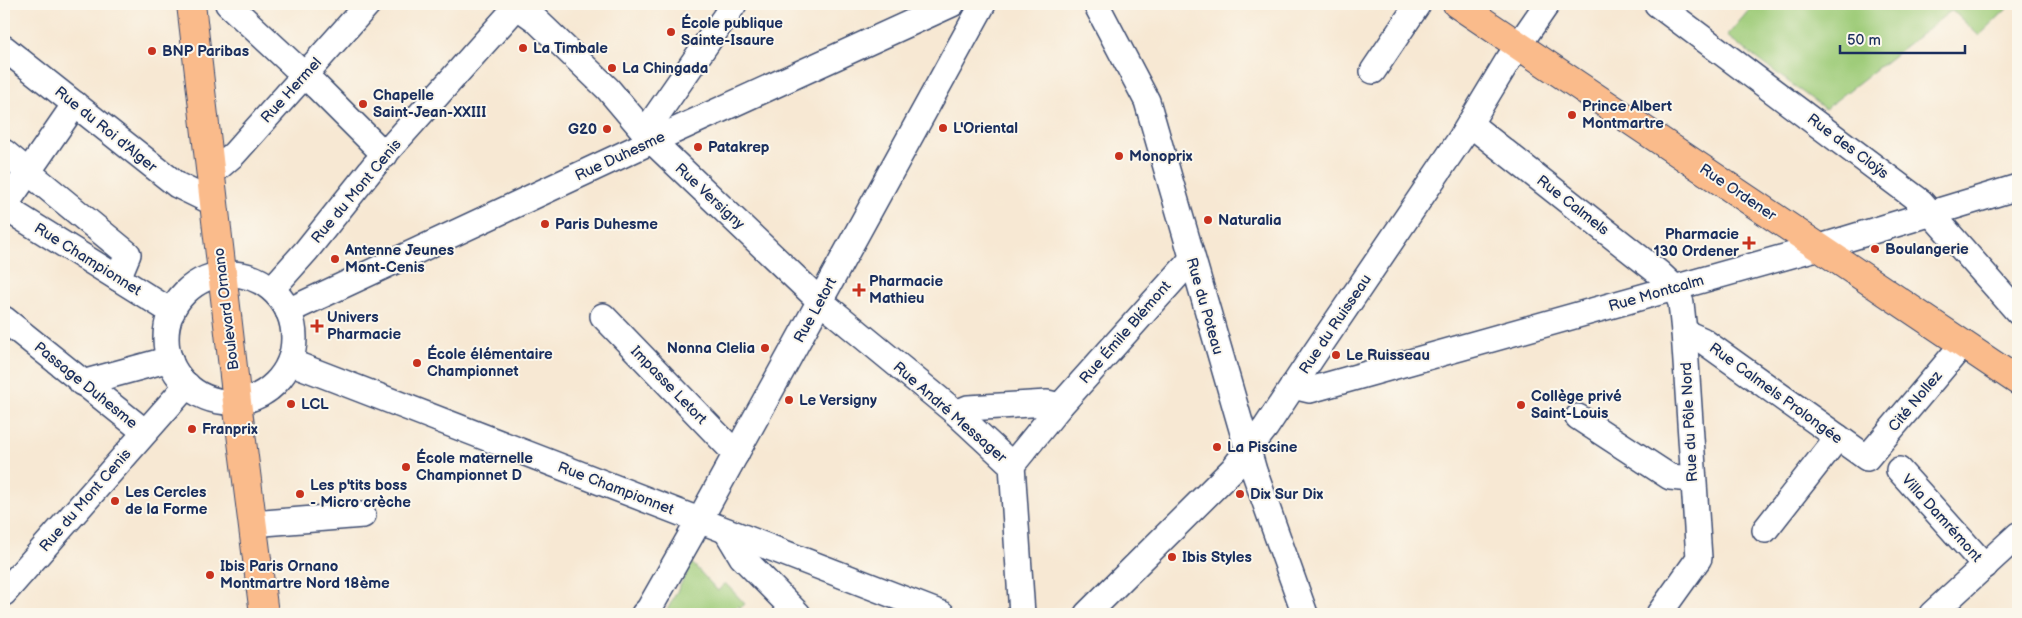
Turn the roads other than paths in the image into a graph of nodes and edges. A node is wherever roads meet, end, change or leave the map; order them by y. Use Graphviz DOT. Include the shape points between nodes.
graph roads {
  1 [pos="191,4"];
  2 [pos="228,4"];
  3 [pos="368,4"];
  4 [pos="734,4"];
  5 [pos="952,4"];
  6 [pos="983,4"];
  7 [pos="1096,4"];
  8 [pos="1418,4"];
  9 [pos="1457,4"];
  10 [pos="1546,4"];
  11 [pos="1657,4"];
  12 [pos="517,5"];
  13 [pos="1518,45"];
  14 [pos="4,48"];
  15 [pos="1373,71"];
  16 [pos="304,76"];
  17 [pos="75,104"];
  18 [pos="1470,124"];
  19 [pos="648,136"];
  20 [pos="4,152"];
  21 [pos="385,155"];
  22 [pos="28,171"];
  23 [pos="211,174"];
  24 [pos="2015,184"];
  25 [pos="214,203"];
  26 [pos="4,207"];
  27 [pos="1932,214"];
  28 [pos="1820,247"];
  29 [pos="1192,259"];
  30 [pos="222,274"];
  31 [pos="118,278"];
  32 [pos="1675,288"];
  33 [pos="272,289"];
  34 [pos="820,301"];
  35 [pos="288,311"];
  36 [pos="172,312"];
  37 [pos="2018,312"];
  38 [pos="602,316"];
  39 [pos="4,319"];
  40 [pos="1684,332"];
  41 [pos="1964,344"];
  42 [pos="170,360"];
  43 [pos="300,366"];
  44 [pos="2018,381"];
  45 [pos="82,382"];
  46 [pos="187,385"];
  47 [pos="1293,386"];
  48 [pos="236,402"];
  49 [pos="1060,406"];
  50 [pos="956,413"];
  51 [pos="1578,418"];
  52 [pos="145,432"];
  53 [pos="1838,437"];
  54 [pos="1248,452"];
  55 [pos="736,454"];
  56 [pos="1867,458"];
  57 [pos="1012,465"];
  58 [pos="1899,470"];
  59 [pos="1692,479"];
  60 [pos="364,515"];
  61 [pos="700,521"];
  62 [pos="252,524"];
  63 [pos="1765,530"];
  64 [pos="727,532"];
  65 [pos="2018,535"];
  66 [pos="1985,566"];
  67 [pos="4,593"];
  68 [pos="264,614"];
  69 [pos="644,614"];
  70 [pos="798,614"];
  71 [pos="942,614"];
  72 [pos="1022,614"];
  73 [pos="1087,614"];
  74 [pos="1305,614"];
  75 [pos="1659,614"];
  76 [pos="1932,614"];
  1 -- 23 [label="main road, Boulevard Ornano"];
  2 -- 16 [label="street"];
  3 -- 16 [label="street, Rue Hermel"];
  4 -- 19 [label="street"];
  5 -- 19 [label="street, Rue Duhesme"];
  6 -- 34 [label="street, Rue Letort"];
  7 -- 29 [label="street, Rue du Poteau" via="1147,102"];
  8 -- 15 [label="street"];
  9 -- 13 [label="main road, Rue Ordener"];
  10 -- 13 [label="street, Rue du Ruisseau"];
  11 -- 27 [label="street, Rue des Cloÿs" via="1853,149"];
  12 -- 19 [label="street, Rue Versigny" via="608,89"];
  12 -- 21 [label="street, Rue du Mont Cenis"];
  13 -- 18 [label="street, Rue du Ruisseau"];
  13 -- 28 [label="main road, Rue Ordener"];
  14 -- 17 [label="street, Rue du Roi d'Alger"];
  16 -- 21 [label="street"];
  16 -- 23 [label="street, Rue Hermel" via="234,154"];
  17 -- 22 [label="street"];
  17 -- 25 [label="street, Rue du Roi d'Alger" via="177,185"];
  18 -- 32 [label="street, Rue Calmels"];
  18 -- 47 [label="street, Rue du Ruisseau"];
  19 -- 34 [label="street, Rue Versigny"];
  19 -- 35 [label="street, Rue Duhesme"];
  20 -- 22 [label="street"];
  21 -- 33 [label="street, Rue du Mont Cenis"];
  22 -- 26 [label="street"];
  22 -- 31 [label="street" via="128,254"];
  23 -- 25 [label="main road, Boulevard Ornano"];
  24 -- 27 [label="street, Rue Montcalm"];
  25 -- 30 [label="main road, Boulevard Ornano"];
  26 -- 31 [label="street, Rue Championnet"];
  27 -- 28 [label="street, Rue Montcalm"];
  27 -- 37 [label="street, Rue des Cloÿs"];
  28 -- 32 [label="street, Rue Montcalm"];
  28 -- 41 [label="main road, Rue Ordener"];
  29 -- 49 [label="street, Rue Émile Blémont"];
  29 -- 54 [label="street, Rue du Poteau"];
  30 -- 33 [label="street" via="257,279"];
  30 -- 36 [label="street" via="193,285 178,300"];
  30 -- 48 [label="main road, Boulevard Ornano"];
  31 -- 36 [label="street, Rue Championnet"];
  32 -- 40 [label="street, Rue du Pôle Nord"];
  32 -- 47 [label="street, Rue Montcalm" via="1310,390"];
  33 -- 35 [label="street"];
  34 -- 50 [label="street, Rue André Messager"];
  34 -- 55 [label="street, Rue Letort"];
  35 -- 43 [label="street"];
  36 -- 42 [label="street" via="166,335"];
  38 -- 55 [label="street, Impasse Letort"];
  39 -- 45 [label="street, Passage Duhesme"];
  40 -- 53 [label="street, Rue Calmels Prolongée" via="1702,340"];
  40 -- 59 [label="street, Rue du Pôle Nord"];
  41 -- 44 [label="main road, Rue Ordener"];
  41 -- 56 [label="street, Cité Nollez"];
  42 -- 45 [label="street"];
  42 -- 46 [label="street"];
  43 -- 48 [label="street" via="259,398"];
  43 -- 61 [label="street, Rue Championnet"];
  45 -- 52 [label="street, Passage Duhesme"];
  46 -- 48 [label="street" via="206,398"];
  46 -- 52 [label="street, Rue du Mont Cenis"];
  47 -- 54 [label="street, Rue du Ruisseau"];
  48 -- 62 [label="main road, Boulevard Ornano"];
  49 -- 50 [label="street" via="1038,403 968,408"];
  49 -- 57 [label="street, Rue Émile Blémont"];
  50 -- 57 [label="street, Rue André Messager"];
  51 -- 59 [label="street" via="1670,477"];
  52 -- 67 [label="street, Rue du Mont Cenis"];
  53 -- 56 [label="street, Rue Calmels Prolongée"];
  53 -- 63 [label="street"];
  54 -- 73 [label="street, Rue du Ruisseau"];
  54 -- 74 [label="street, Rue du Poteau"];
  55 -- 61 [label="street, Rue Letort"];
  57 -- 72 [label="street, Rue André Messager"];
  58 -- 66 [label="street, Villa Damrémont"];
  59 -- 75 [label="street, Rue du Pôle Nord" via="1699,558"];
  60 -- 62 [label="street"];
  61 -- 64 [label="street, Rue Championnet"];
  61 -- 69 [label="street, Rue Letort"];
  62 -- 68 [label="main road, Boulevard Ornano"];
  64 -- 70 [label="street" via="742,556"];
  64 -- 71 [label="street, Rue Championnet"];
  65 -- 66 [label="street"];
  66 -- 76 [label="street"];
}
